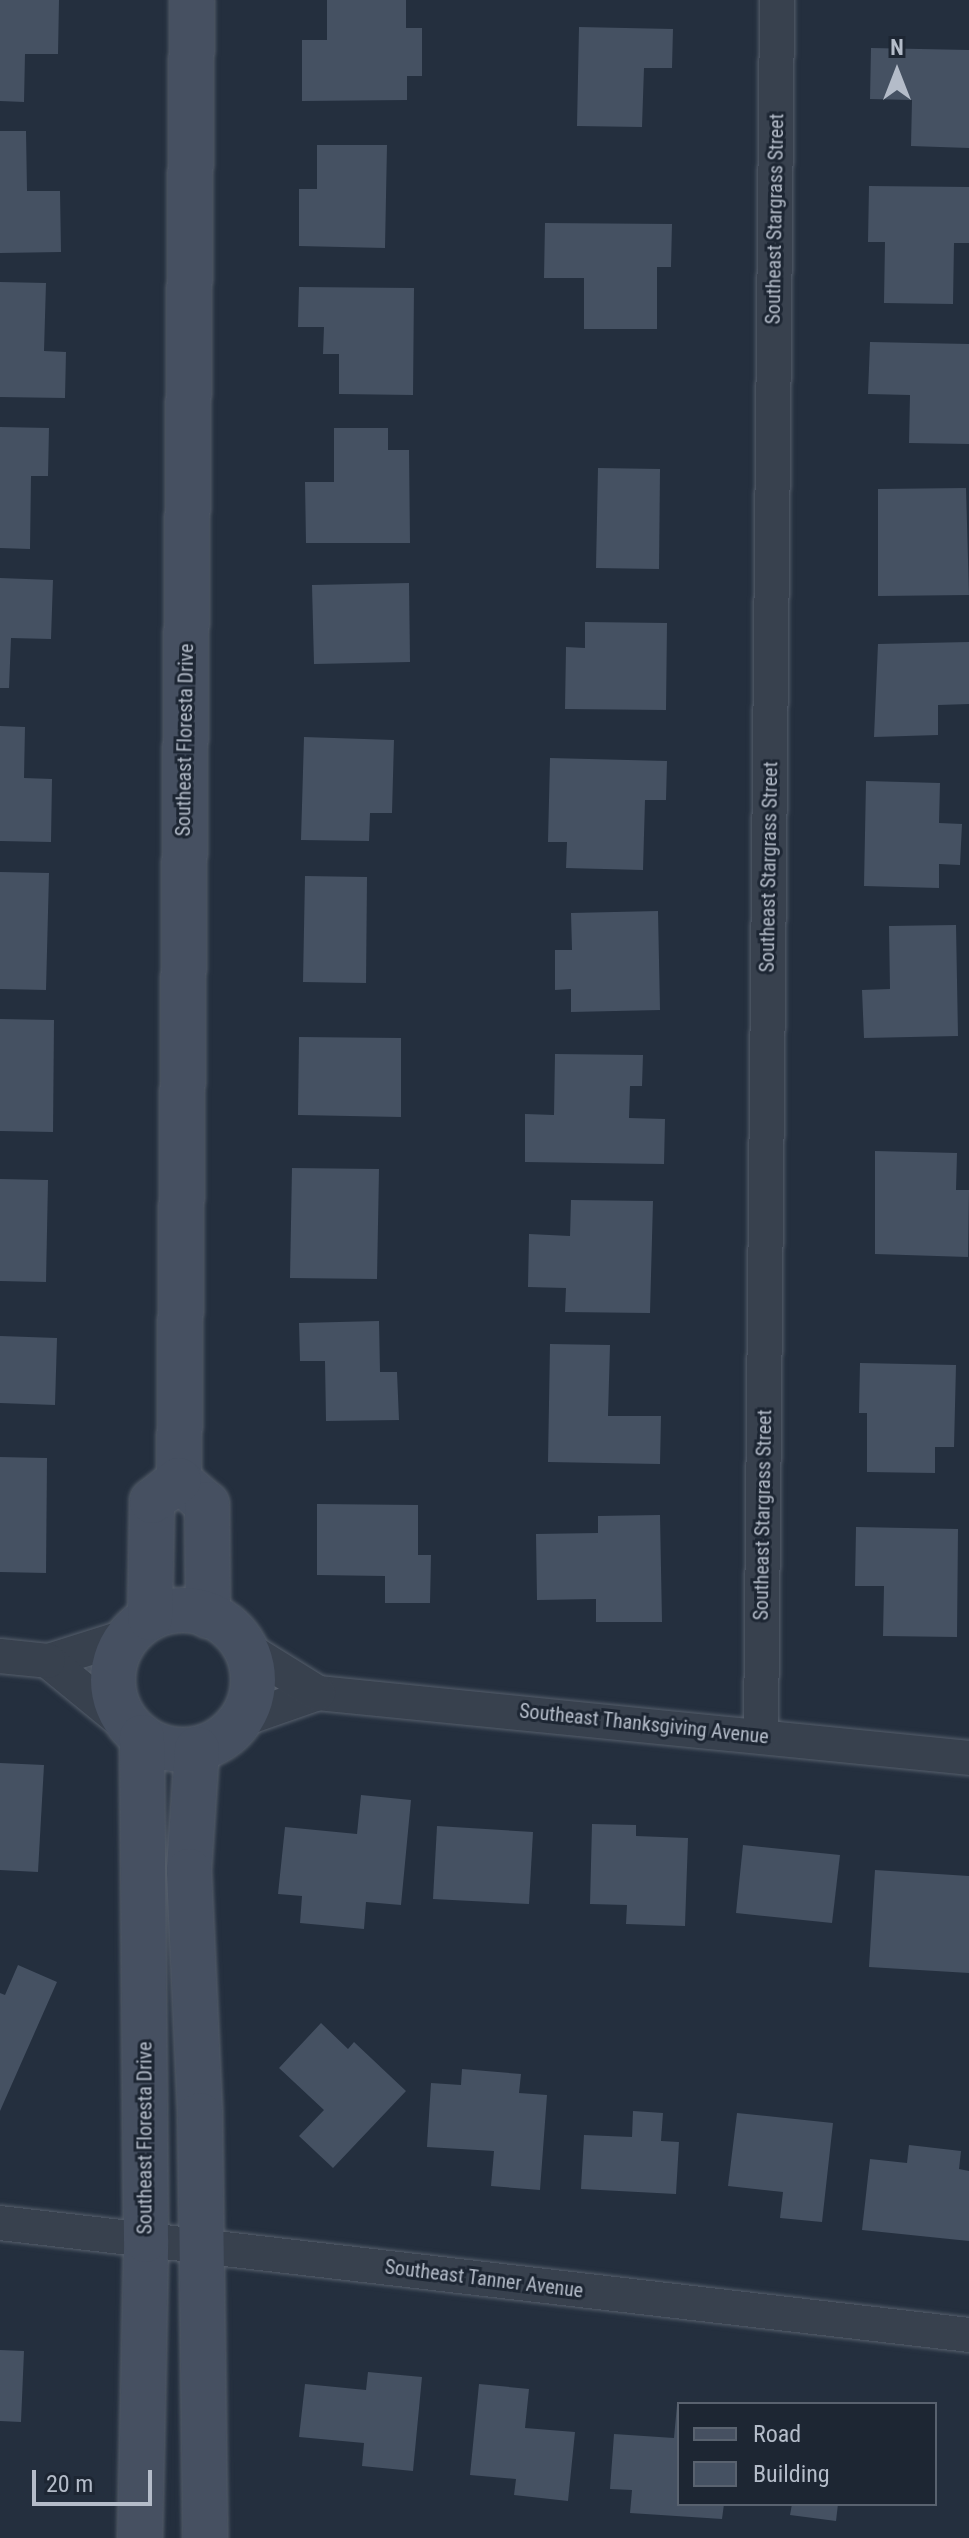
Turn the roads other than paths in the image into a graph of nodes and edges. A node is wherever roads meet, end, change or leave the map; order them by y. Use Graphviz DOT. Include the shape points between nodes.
graph roads {
  1 [pos="192,0"];
  2 [pos="777,0"];
  3 [pos="179,1480"];
  4 [pos="208,1616"];
  5 [pos="139,1627"];
  6 [pos="247,1649"];
  7 [pos="0,1656"];
  8 [pos="48,1661"];
  9 [pos="318,1693"];
  10 [pos="241,1720"];
  11 [pos="137,1733"];
  12 [pos="761,1735"];
  13 [pos="197,1749"];
  14 [pos="969,1758"];
  15 [pos="0,2223"];
  16 [pos="146,2240"];
  17 [pos="202,2247"];
  18 [pos="969,2335"];
  19 [pos="140,2538"];
  20 [pos="205,2538"];
  1 -- 3 [label="street, Southeast Floresta Drive"];
  2 -- 12 [label="street, Southeast Stargrass Street"];
  3 -- 4 [label="street" via="207,1504"];
  3 -- 5 [label="street" via="152,1501"];
  4 -- 5 [label="street" via="181,1610"];
  4 -- 6 [label="street" via="235,1633"];
  5 -- 8 [label="street"];
  5 -- 11 [label="street" via="118,1654 113,1683 119,1712"];
  6 -- 9 [label="street, Southeast Thanksgiving Avenue"];
  6 -- 10 [label="street" via="254,1689"];
  7 -- 8 [label="street"];
  8 -- 11 [label="street"];
  9 -- 10 [label="street, Southeast Thanksgiving Avenue"];
  9 -- 12 [label="street, Southeast Thanksgiving Avenue"];
  10 -- 13 [label="street" via="223,1739"];
  11 -- 13 [label="street" via="165,1749"];
  11 -- 16 [label="street, Southeast Floresta Drive"];
  12 -- 14 [label="street, Southeast Thanksgiving Avenue"];
  13 -- 17 [label="street" via="189,1871"];
  15 -- 16 [label="street, Southeast Tanner Avenue"];
  16 -- 17 [label="street, Southeast Tanner Avenue"];
  16 -- 19 [label="street, Southeast Floresta Drive"];
  17 -- 18 [label="street, Southeast Tanner Avenue"];
  17 -- 20 [label="street"];
}
